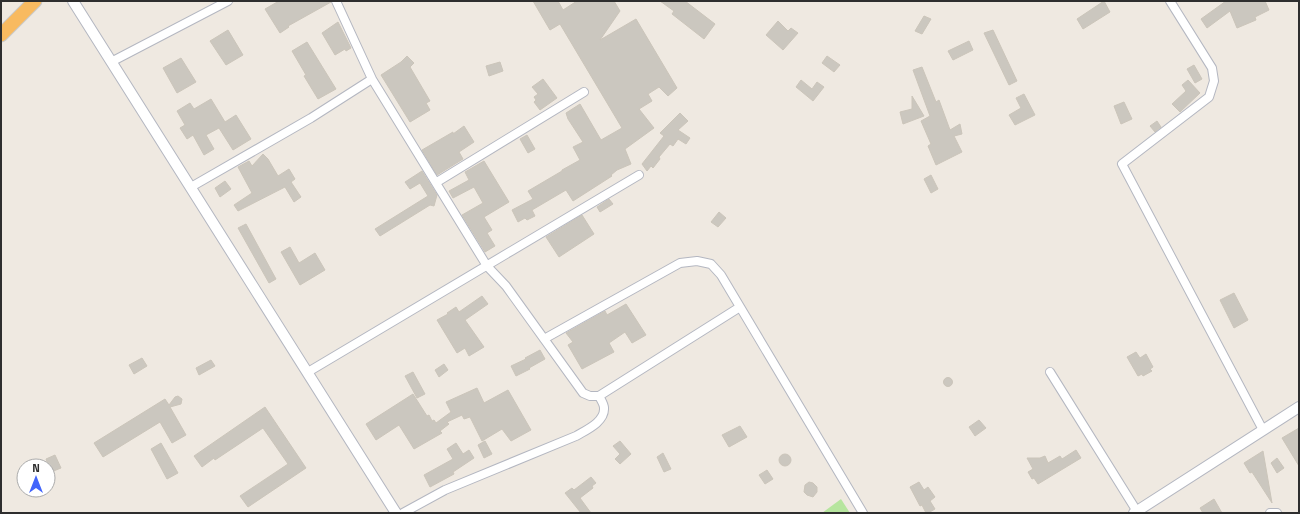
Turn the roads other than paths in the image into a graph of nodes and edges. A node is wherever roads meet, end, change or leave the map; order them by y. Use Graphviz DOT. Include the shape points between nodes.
graph roads {
  1 [pos="35,1"];
  2 [pos="72,1"];
  3 [pos="228,1"];
  4 [pos="336,1"];
  5 [pos="1170,1"];
  6 [pos="1,35"];
  7 [pos="111,62"];
  8 [pos="372,79"];
  9 [pos="584,92"];
  10 [pos="639,175"];
  11 [pos="437,182"];
  12 [pos="191,187"];
  13 [pos="487,266"];
  14 [pos="740,307"];
  15 [pos="544,339"];
  16 [pos="308,372"];
  17 [pos="1050,372"];
  18 [pos="599,396"];
  19 [pos="1298,410"];
  20 [pos="1263,430"];
  21 [pos="1136,512"];
  22 [pos="396,513"];
  23 [pos="403,513"];
  24 [pos="863,513"];
  25 [pos="1270,513"];
  26 [pos="1276,513"];
  1 -- 6 [label="highway"];
  2 -- 7 [label="street"];
  3 -- 7 [label="street"];
  4 -- 8 [label="street"];
  5 -- 20 [label="street" via="1212,68 1214,81 1209,97 1122,164"];
  7 -- 12 [label="street"];
  8 -- 11 [label="street"];
  8 -- 12 [label="street" via="311,118"];
  9 -- 11 [label="street"];
  10 -- 13 [label="street"];
  11 -- 13 [label="street"];
  12 -- 16 [label="street"];
  13 -- 15 [label="street" via="506,286"];
  13 -- 16 [label="street"];
  14 -- 15 [label="street" via="721,275 711,264 680,263"];
  14 -- 18 [label="street"];
  14 -- 24 [label="street"];
  15 -- 18 [label="street" via="583,393"];
  16 -- 22 [label="street"];
  17 -- 21 [label="street"];
  18 -- 23 [label="street" via="604,407 603,416 576,436 445,490"];
  19 -- 20 [label="street"];
  20 -- 21 [label="street"];
  25 -- 26 [label="street"];
}
